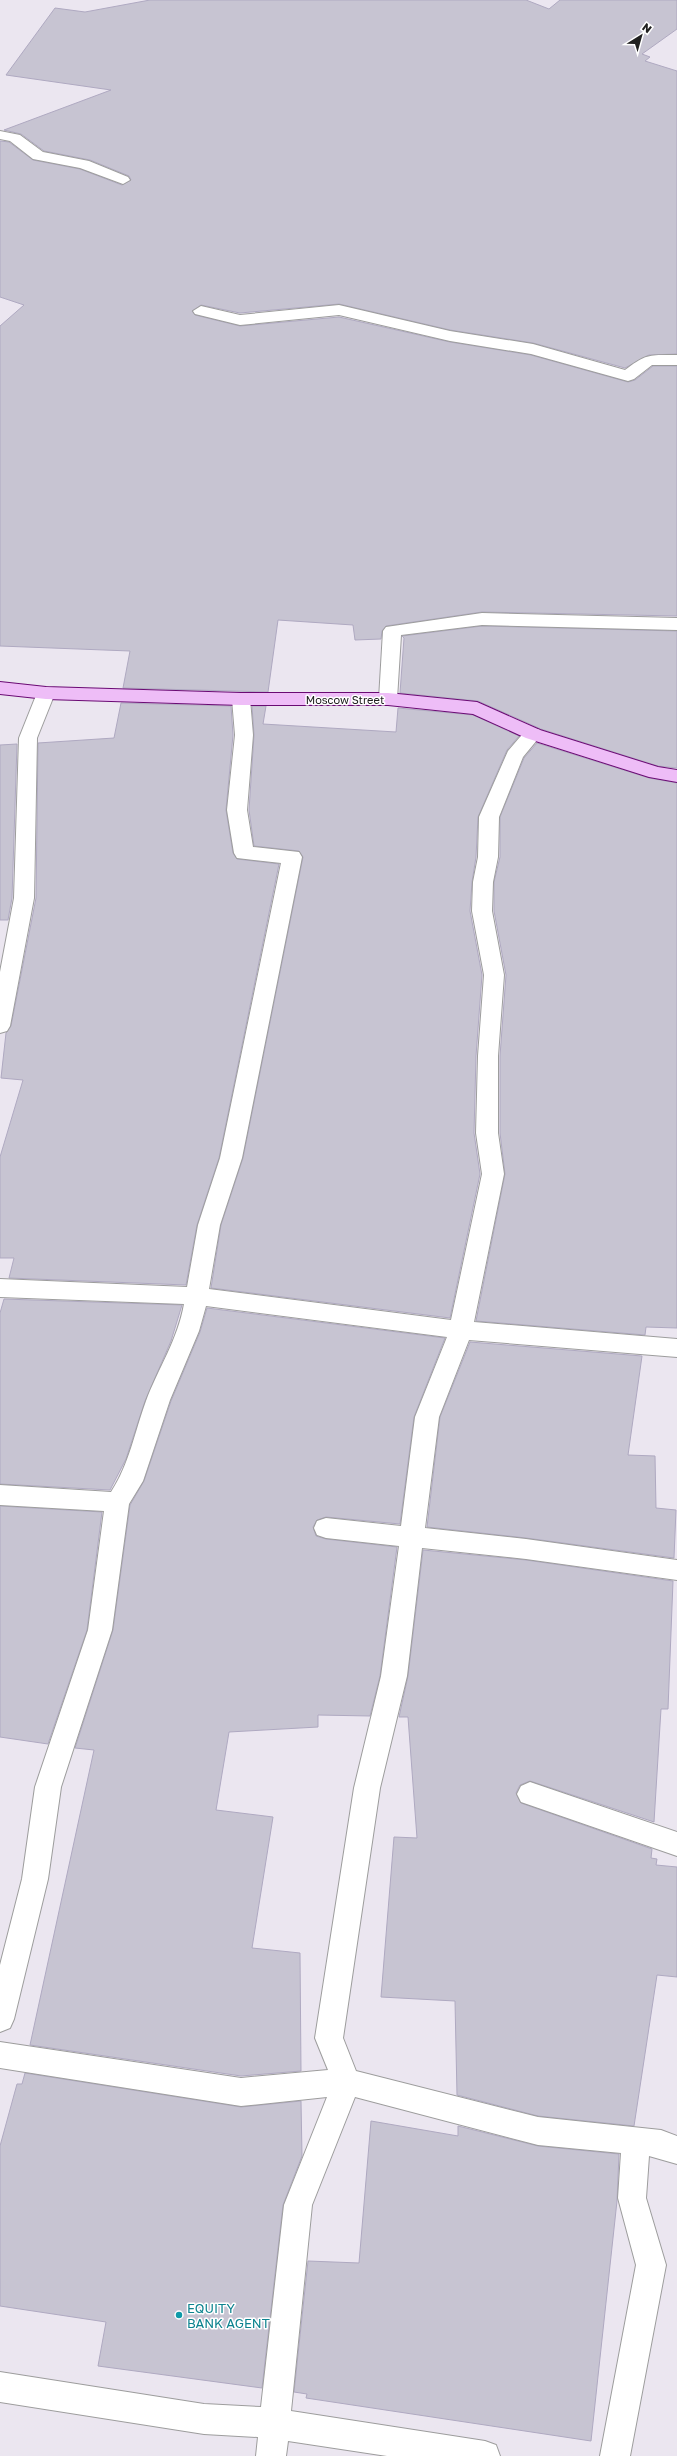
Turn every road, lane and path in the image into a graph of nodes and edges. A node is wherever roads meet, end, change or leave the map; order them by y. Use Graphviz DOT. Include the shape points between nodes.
graph roads {
  1 [pos="0,135"];
  2 [pos="123,180"];
  3 [pos="201,311"];
  4 [pos="677,360"];
  5 [pos="677,624"];
  6 [pos="0,688"];
  7 [pos="46,693"];
  8 [pos="388,699"];
  9 [pos="241,700"];
  10 [pos="533,734"];
  11 [pos="677,776"];
  12 [pos="0,1026"];
  13 [pos="0,1288"];
  14 [pos="198,1296"];
  15 [pos="462,1330"];
  16 [pos="677,1348"];
  17 [pos="0,1495"];
  18 [pos="117,1502"];
  19 [pos="326,1528"];
  20 [pos="412,1537"];
  21 [pos="677,1570"];
  22 [pos="530,1794"];
  23 [pos="677,1844"];
  24 [pos="0,2019"];
  25 [pos="0,2055"];
  26 [pos="347,2082"];
  27 [pos="636,2141"];
  28 [pos="677,2150"];
  29 [pos="0,2387"];
  30 [pos="272,2423"];
  31 [pos="270,2456"];
  32 [pos="485,2456"];
  33 [pos="616,2456"];
  1 -- 2 [label="street" via="15,138 38,156 84,164"];
  3 -- 4 [label="street" via="240,320 339,310 450,336 533,349 628,376 648,360"];
  5 -- 8 [label="street" via="482,620 392,631"];
  6 -- 7 [label="main road, Moscow Street"];
  7 -- 9 [label="main road, Moscow Street"];
  7 -- 12 [label="street" via="28,738 24,898"];
  8 -- 9 [label="main road, Moscow Street"];
  8 -- 10 [label="main road, Moscow Street" via="477,708"];
  9 -- 14 [label="street" via="244,735 237,810 244,853 292,857 232,1158 209,1225"];
  10 -- 11 [label="main road, Moscow Street" via="656,773"];
  10 -- 15 [label="street" via="515,755 489,817 488,858 482,882 482,910 494,975 488,1056 487,1118 493,1174 472,1268"];
  13 -- 14 [label="street"];
  14 -- 15 [label="street"];
  14 -- 18 [label="street" via="188,1331 158,1400 131,1481"];
  15 -- 16 [label="street"];
  15 -- 20 [label="street" via="428,1417"];
  17 -- 18 [label="street"];
  18 -- 24 [label="street" via="100,1630 48,1787 35,1879"];
  19 -- 20 [label="street"];
  20 -- 21 [label="street" via="526,1549"];
  20 -- 26 [label="street" via="394,1676 367,1788 329,2038"];
  22 -- 23 [label="street"];
  25 -- 26 [label="street" via="241,2092"];
  26 -- 27 [label="street" via="538,2131"];
  26 -- 30 [label="street" via="298,2205"];
  27 -- 28 [label="street" via="661,2144"];
  27 -- 33 [label="street" via="632,2198 651,2265"];
  29 -- 30 [label="street" via="204,2419"];
  30 -- 31 [label="street"];
  30 -- 32 [label="street"];
}
